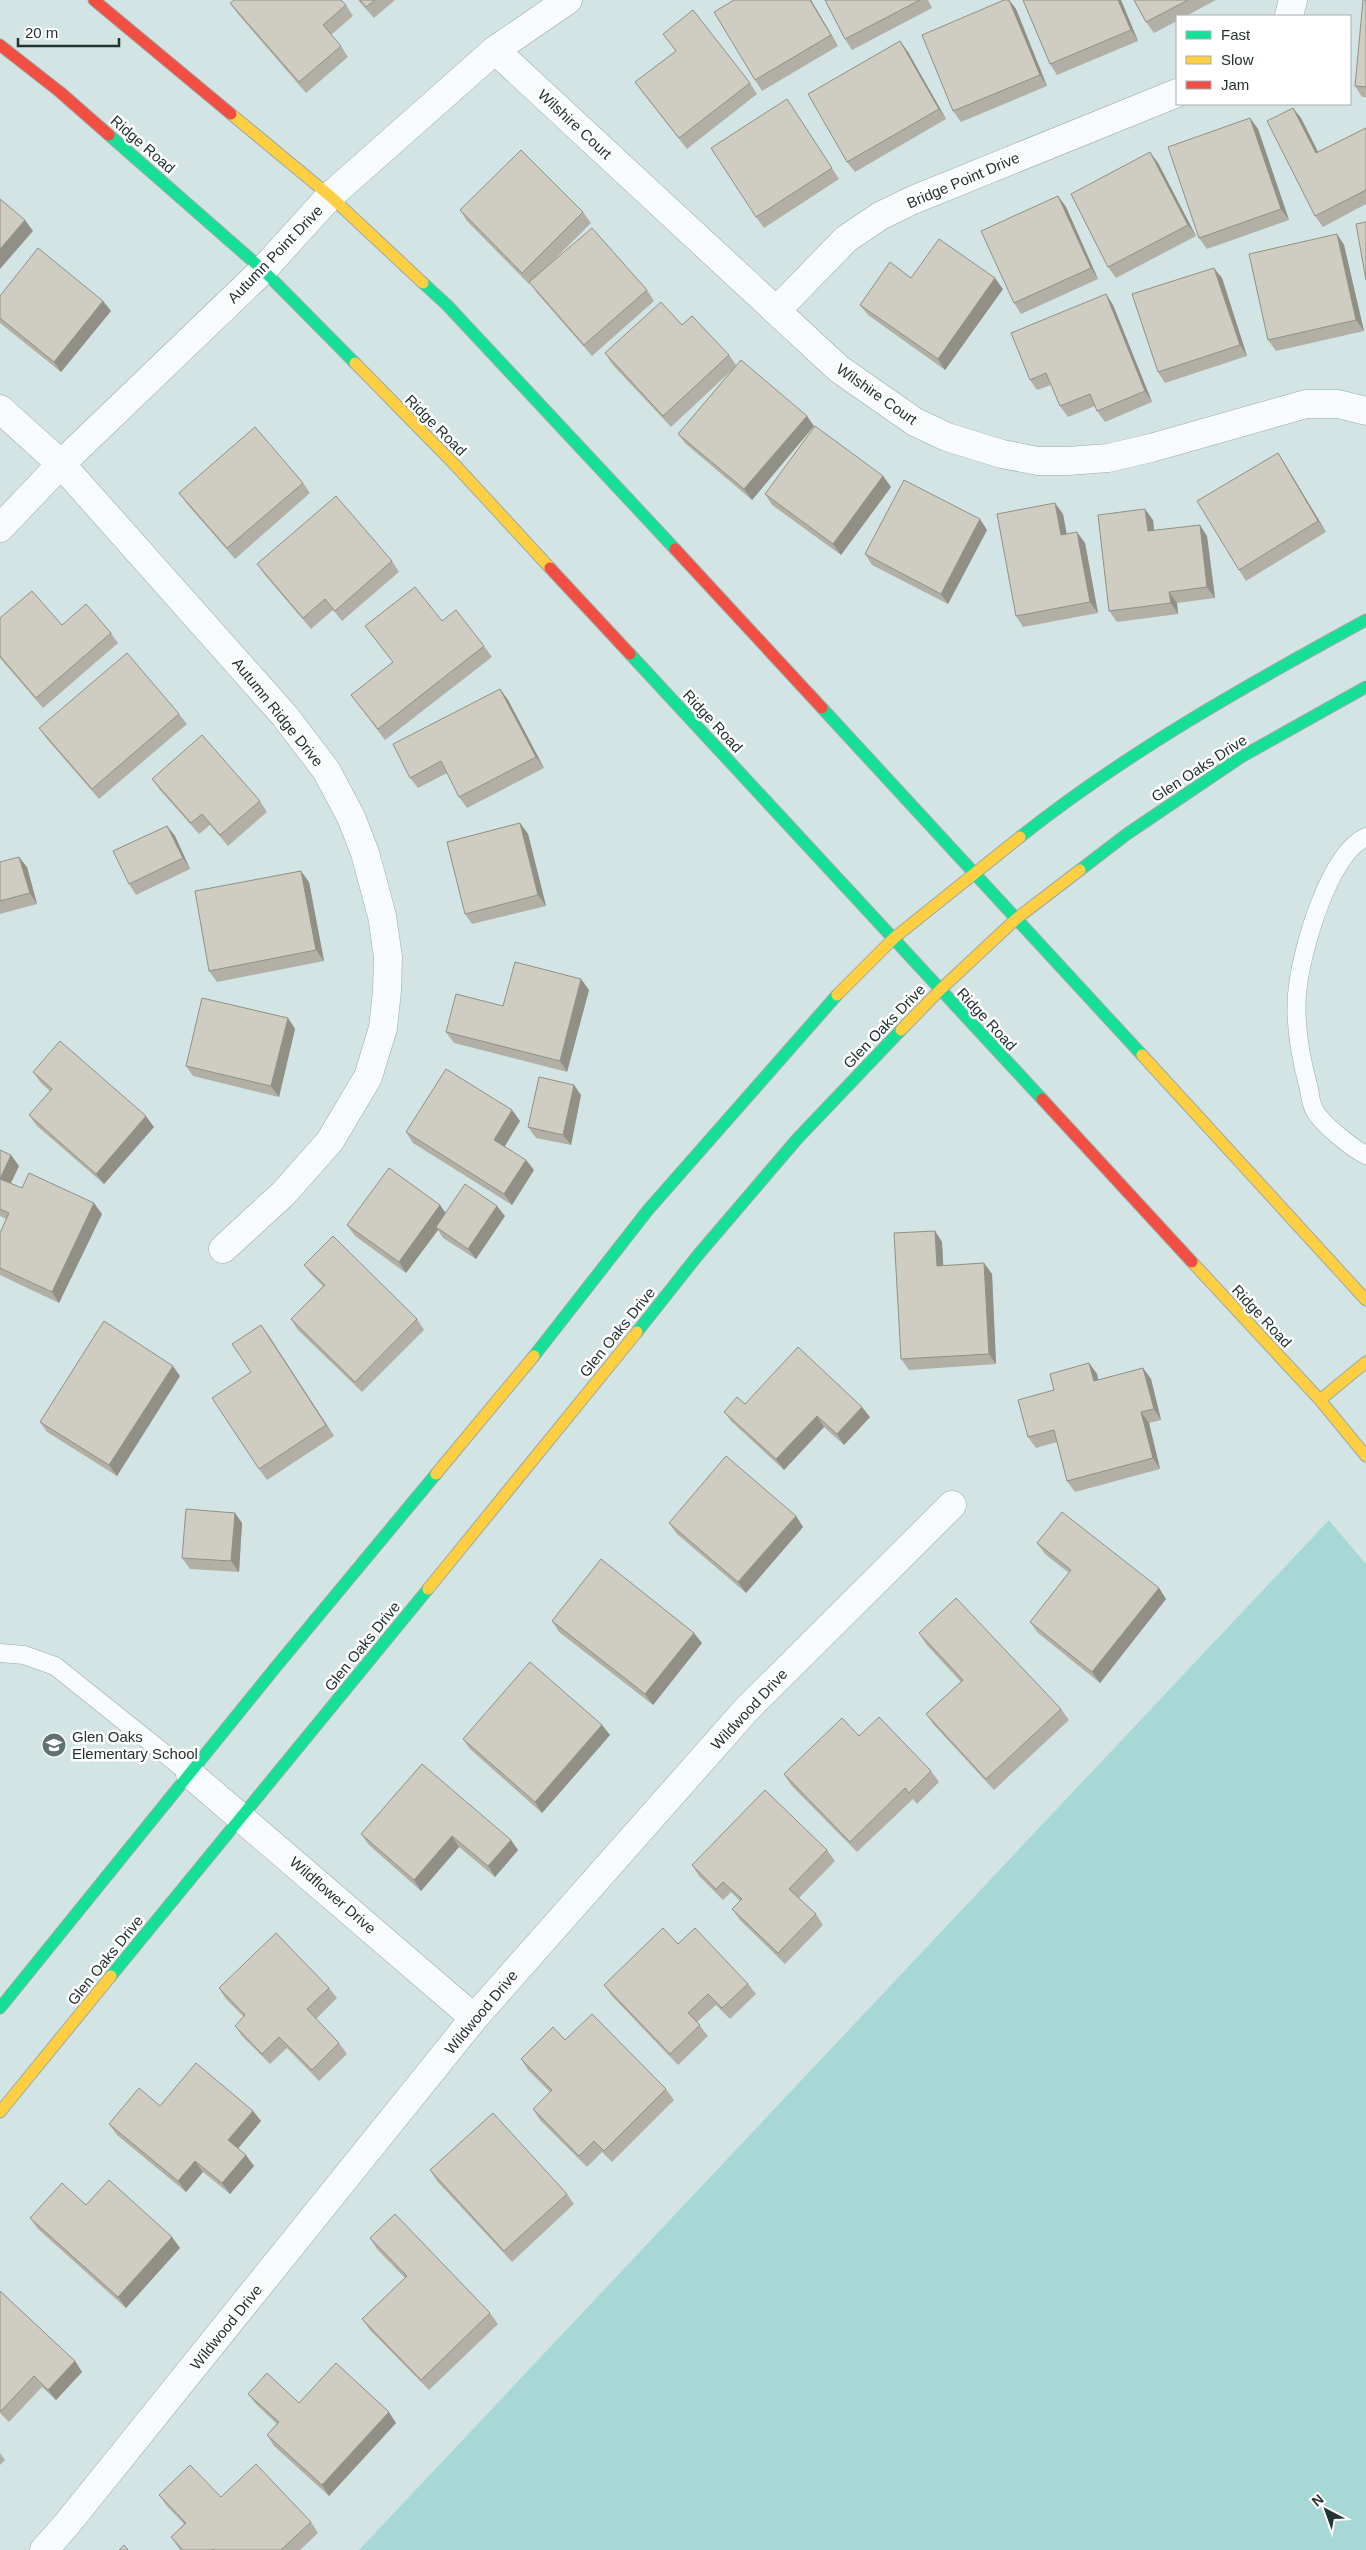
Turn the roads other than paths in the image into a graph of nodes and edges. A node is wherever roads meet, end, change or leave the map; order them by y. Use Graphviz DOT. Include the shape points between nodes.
graph roads {
  1 [pos="94,0"];
  2 [pos="568,0"];
  3 [pos="1293,0"];
  4 [pos="1289,15"];
  5 [pos="0,45"];
  6 [pos="495,50"];
  7 [pos="1176,93"];
  8 [pos="330,196"];
  9 [pos="263,270"];
  10 [pos="776,311"];
  11 [pos="0,409"];
  12 [pos="1366,411"];
  13 [pos="61,464"];
  14 [pos="0,528"];
  15 [pos="1366,620"];
  16 [pos="1366,687"];
  17 [pos="1366,837"];
  18 [pos="976,873"];
  19 [pos="1016,919"];
  20 [pos="894,938"];
  21 [pos="940,990"];
  22 [pos="1366,1155"];
  23 [pos="223,1249"];
  24 [pos="1366,1300"];
  25 [pos="1366,1362"];
  26 [pos="1320,1400"];
  27 [pos="1366,1456"];
  28 [pos="952,1505"];
  29 [pos="0,1653"];
  30 [pos="190,1774"];
  31 [pos="242,1816"];
  32 [pos="0,2008"];
  33 [pos="474,2018"];
  34 [pos="0,2112"];
  35 [pos="44,2550"];
  1 -- 8 [label="street"];
  2 -- 6 [label="street, Autumn Point Drive"];
  3 -- 4 [label="street"];
  5 -- 9 [label="street, Ridge Road" via="60,92"];
  6 -- 8 [label="street, Autumn Point Drive"];
  6 -- 10 [label="street, Wilshire Court"];
  7 -- 10 [label="street, Bridge Point Drive" via="880,216 846,239"];
  8 -- 9 [label="street, Autumn Point Drive"];
  8 -- 18 [label="street" via="448,305"];
  9 -- 13 [label="street, Autumn Point Drive"];
  9 -- 20 [label="street, Ridge Road" via="456,466"];
  10 -- 12 [label="street, Wilshire Court" via="839,369 915,422 947,437 1038,461 1108,458 1306,404 1338,404"];
  11 -- 13 [label="street, Autumn Ridge Drive"];
  13 -- 14 [label="street, Autumn Point Drive"];
  13 -- 23 [label="street, Autumn Ridge Drive" via="284,715 326,770 351,817 382,916 388,956 387,991 383,1028 368,1077 330,1141 283,1194"];
  15 -- 18 [label="street" via="1262,676 1149,746 1038,823"];
  16 -- 19 [label="street, Glen Oaks Drive" via="1241,757 1127,834"];
  17 -- 22 [label="lane" via="1359,840 1334,871 1313,922 1298,985 1298,1049 1315,1112 1352,1149"];
  18 -- 19 [label="street"];
  18 -- 20 [label="street"];
  19 -- 21 [label="street, Glen Oaks Drive"];
  19 -- 24 [label="street"];
  20 -- 21 [label="street, Ridge Road"];
  20 -- 30 [label="street" via="825,1007 654,1203 526,1366"];
  21 -- 26 [label="street, Ridge Road"];
  21 -- 31 [label="street, Glen Oaks Drive" via="771,1167"];
  25 -- 26 [label="street"];
  26 -- 27 [label="street, Ridge Road"];
  28 -- 33 [label="street, Wildwood Drive" via="746,1710"];
  29 -- 30 [label="lane" via="24,1655 55,1666"];
  30 -- 31 [label="street, Wildflower Drive"];
  30 -- 32 [label="street"];
  31 -- 33 [label="street, Wildflower Drive"];
  31 -- 34 [label="street, Glen Oaks Drive"];
  33 -- 35 [label="street, Wildwood Drive"];
}
